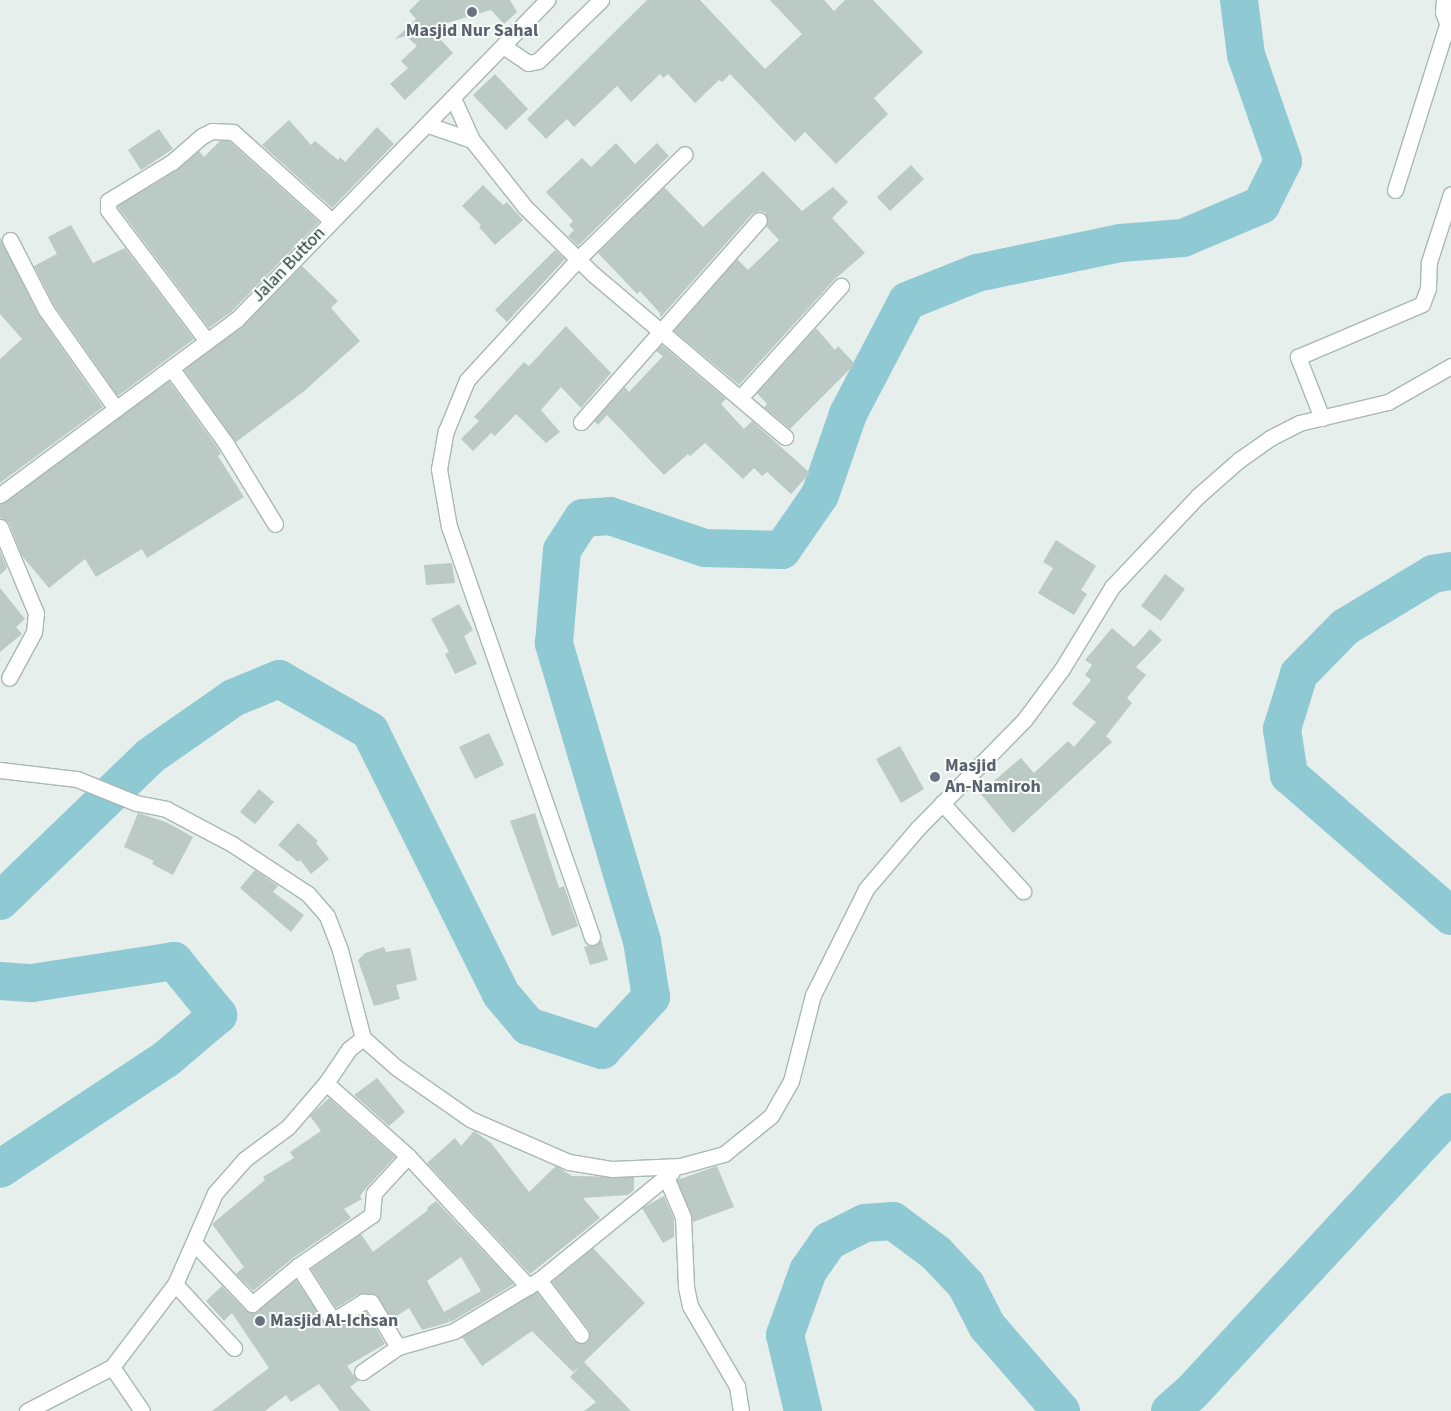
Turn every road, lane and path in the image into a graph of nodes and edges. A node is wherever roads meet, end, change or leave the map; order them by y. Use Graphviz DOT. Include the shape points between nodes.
graph roads {
  1 [pos="547,0"];
  2 [pos="601,0"];
  3 [pos="1444,0"];
  4 [pos="1449,29"];
  5 [pos="503,46"];
  6 [pos="453,98"];
  7 [pos="428,125"];
  8 [pos="472,140"];
  9 [pos="685,154"];
  10 [pos="1395,190"];
  11 [pos="1451,194"];
  12 [pos="759,220"];
  13 [pos="332,221"];
  14 [pos="10,240"];
  15 [pos="579,258"];
  16 [pos="841,286"];
  17 [pos="660,330"];
  18 [pos="207,341"];
  19 [pos="1451,366"];
  20 [pos="171,368"];
  21 [pos="740,398"];
  22 [pos="116,409"];
  23 [pos="1322,418"];
  24 [pos="581,422"];
  25 [pos="785,437"];
  26 [pos="0,495"];
  27 [pos="275,524"];
  28 [pos="0,527"];
  29 [pos="9,678"];
  30 [pos="0,770"];
  31 [pos="942,804"];
  32 [pos="1023,891"];
  33 [pos="592,937"];
  34 [pos="363,1038"];
  35 [pos="326,1083"];
  36 [pos="408,1156"];
  37 [pos="680,1166"];
  38 [pos="666,1177"];
  39 [pos="195,1244"];
  40 [pos="298,1266"];
  41 [pos="534,1283"];
  42 [pos="174,1284"];
  43 [pos="581,1335"];
  44 [pos="398,1347"];
  45 [pos="234,1348"];
  46 [pos="112,1367"];
  47 [pos="362,1372"];
  48 [pos="26,1411"];
  49 [pos="142,1411"];
  50 [pos="741,1411"];
  1 -- 5 [label="street, Jalan Button"];
  2 -- 5 [label="street" via="538,61 528,63"];
  3 -- 4 [label="street" via="1442,12"];
  4 -- 10 [label="street"];
  5 -- 6 [label="street, Jalan Button"];
  6 -- 7 [label="street, Jalan Button"];
  6 -- 8 [label="street"];
  7 -- 8 [label="street"];
  7 -- 13 [label="street, Jalan Button"];
  8 -- 15 [label="street" via="525,207"];
  9 -- 15 [label="street"];
  11 -- 23 [label="street" via="1430,262 1428,288 1422,304 1298,357"];
  12 -- 17 [label="street"];
  13 -- 18 [label="street, Jalan Button" via="237,319"];
  13 -- 18 [label="street" via="233,132 212,131 202,136 172,162 108,201 108,210"];
  14 -- 22 [label="street" via="46,310"];
  15 -- 17 [label="street"];
  15 -- 33 [label="street" via="467,380 446,431 439,469 449,527"];
  16 -- 21 [label="street"];
  17 -- 21 [label="street"];
  17 -- 24 [label="street"];
  18 -- 20 [label="street, Jalan Button"];
  19 -- 23 [label="street" via="1388,402"];
  20 -- 22 [label="street, Jalan Button"];
  20 -- 27 [label="street" via="225,442"];
  21 -- 25 [label="street"];
  22 -- 26 [label="street, Jalan Button"];
  23 -- 31 [label="street" via="1299,424 1270,438 1198,496 1112,587 1062,669 1025,719"];
  28 -- 29 [label="street" via="36,613 34,632"];
  30 -- 34 [label="street" via="76,779 174,814 232,844 308,894 327,916 340,950"];
  31 -- 32 [label="street"];
  31 -- 37 [label="street" via="866,888 841,933 813,995 791,1081 771,1116 724,1154"];
  34 -- 35 [label="street" via="349,1049"];
  34 -- 37 [label="street" via="397,1068 470,1119 569,1162 612,1169"];
  35 -- 36 [label="street"];
  35 -- 39 [label="street" via="288,1127 245,1159 215,1193"];
  36 -- 40 [label="street" via="374,1193 372,1215"];
  36 -- 41 [label="street"];
  37 -- 38 [label="street"];
  38 -- 41 [label="street"];
  38 -- 50 [label="street" via="683,1217 690,1306 737,1386"];
  39 -- 40 [label="street" via="252,1304"];
  39 -- 42 [label="street"];
  40 -- 44 [label="street" via="330,1316 337,1318 363,1302 371,1302"];
  41 -- 43 [label="street"];
  41 -- 44 [label="street" via="454,1331"];
  42 -- 45 [label="street"];
  42 -- 46 [label="street"];
  44 -- 47 [label="street"];
  46 -- 48 [label="street"];
  46 -- 49 [label="street"];
}
